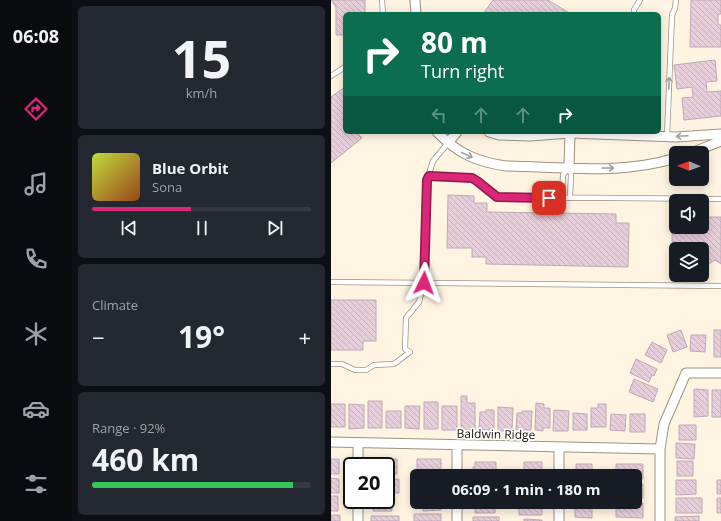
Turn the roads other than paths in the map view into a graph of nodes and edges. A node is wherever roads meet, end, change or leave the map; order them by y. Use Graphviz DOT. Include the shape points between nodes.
graph roads {
  1 [pos="382,0"];
  2 [pos="415,0"];
  3 [pos="640,0"];
  4 [pos="676,0"];
  5 [pos="383,12"];
  6 [pos="416,12"];
  7 [pos="634,12"];
  8 [pos="343,68"];
  9 [pos="331,76"];
  10 [pos="439,134"];
  11 [pos="455,134"];
  12 [pos="496,134"];
  13 [pos="556,134"];
  14 [pos="570,134"];
  15 [pos="602,134"];
  16 [pos="721,134"];
  17 [pos="667,136"];
  18 [pos="721,140"];
  19 [pos="448,143"];
  20 [pos="707,146"];
  21 [pos="669,160"];
  22 [pos="569,167"];
  23 [pos="429,176"];
  24 [pos="562,198"];
  25 [pos="570,198"];
  26 [pos="721,199"];
  27 [pos="331,282"];
  28 [pos="424,283"];
  29 [pos="721,286"];
  30 [pos="331,364"];
  31 [pos="721,373"];
  32 [pos="331,442"];
  33 [pos="358,443"];
  34 [pos="457,446"];
  35 [pos="559,447"];
  36 [pos="660,449"];
  37 [pos="358,457"];
  38 [pos="457,469"];
  39 [pos="559,469"];
  40 [pos="357,509"];
  41 [pos="457,509"];
  42 [pos="559,509"];
  43 [pos="357,521"];
  44 [pos="457,521"];
  45 [pos="559,521"];
  46 [pos="660,521"];
  1 -- 5 [label="lane"];
  2 -- 6 [label="street"];
  3 -- 7 [label="lane"];
  17 -- 4 [label="lane, one-way" via="672,15"];
  8 -- 9 [label="lane"];
  10 -- 19 [label="street"];
  11 -- 19 [label="street"];
  12 -- 13 [label="street" via="529,136"];
  14 -- 22 [label="street"];
  15 -- 17 [label="street"];
  16 -- 17 [label="street, one-way"];
  18 -- 20 [label="street"];
  19 -- 22 [label="street, one-way" via="467,156 490,164"];
  19 -- 23 [label="lane" via="433,161"];
  22 -- 21 [label="street, one-way" via="611,169"];
  22 -- 24 [label="lane" via="563,175"];
  22 -- 25 [label="lane"];
  23 -- 24 [label="lane" via="472,178 497,197"];
  23 -- 28 [label="lane"];
  24 -- 25 [label="lane"];
  25 -- 26 [label="lane"];
  27 -- 28 [label="lane"];
  28 -- 29 [label="lane"];
  28 -- 30 [label="lane" via="419,302 406,318 405,349 410,352 394,364 374,365 366,370"];
  31 -- 36 [label="street" via="686,373 664,424"];
  32 -- 33 [label="street, Baldwin Ridge"];
  33 -- 34 [label="street, Baldwin Ridge"];
  33 -- 37 [label="street"];
  34 -- 35 [label="street, Baldwin Ridge"];
  34 -- 38 [label="street"];
  35 -- 36 [label="street, Baldwin Ridge"];
  35 -- 39 [label="street"];
  36 -- 46 [label="street"];
  40 -- 43 [label="street"];
  41 -- 44 [label="street"];
  42 -- 45 [label="street"];
}
